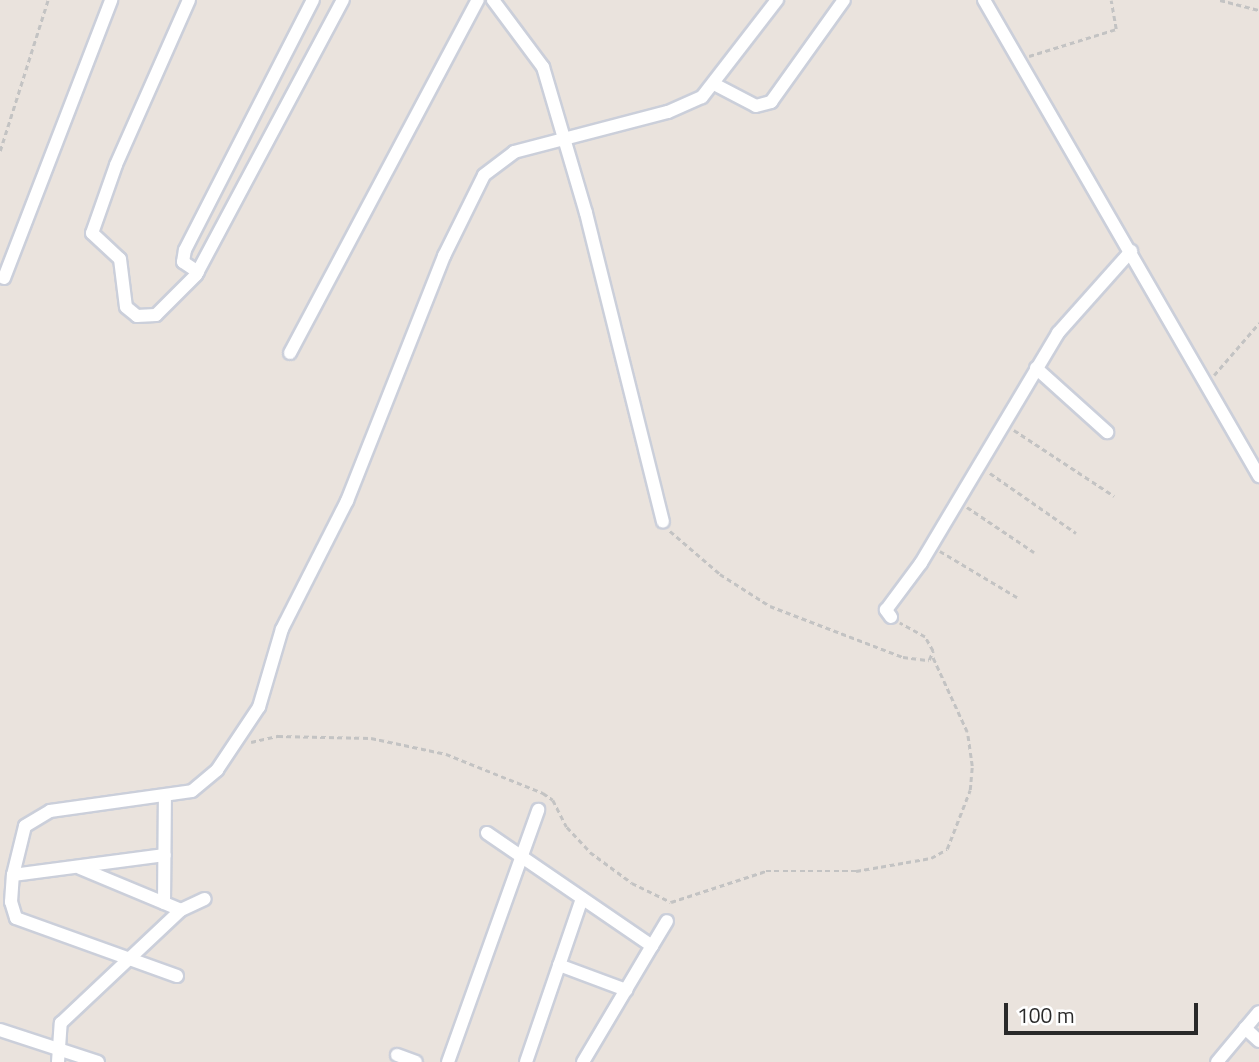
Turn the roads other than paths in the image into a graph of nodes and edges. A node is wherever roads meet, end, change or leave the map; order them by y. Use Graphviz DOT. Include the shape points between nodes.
graph roads {
  1 [pos="111,0"];
  2 [pos="189,0"];
  3 [pos="313,0"];
  4 [pos="343,0"];
  5 [pos="478,0"];
  6 [pos="493,0"];
  7 [pos="777,0"];
  8 [pos="844,0"];
  9 [pos="984,0"];
  10 [pos="714,84"];
  11 [pos="566,139"];
  12 [pos="1131,251"];
  13 [pos="198,272"];
  14 [pos="4,278"];
  15 [pos="290,353"];
  16 [pos="1036,368"];
  17 [pos="1107,432"];
  18 [pos="1259,476"];
  19 [pos="663,522"];
  20 [pos="891,617"];
  21 [pos="164,796"];
  22 [pos="538,810"];
  23 [pos="486,833"];
  24 [pos="165,855"];
  25 [pos="521,857"];
  26 [pos="80,868"];
  27 [pos="13,875"];
  28 [pos="205,898"];
  29 [pos="582,898"];
  30 [pos="164,903"];
  31 [pos="181,910"];
  32 [pos="667,921"];
  33 [pos="652,946"];
  34 [pos="132,961"];
  35 [pos="559,965"];
  36 [pos="177,976"];
  37 [pos="626,990"];
  38 [pos="1259,1012"];
  39 [pos="1245,1028"];
  40 [pos="0,1030"];
  41 [pos="1259,1041"];
  42 [pos="397,1055"];
  43 [pos="60,1056"];
  44 [pos="98,1062"];
  45 [pos="416,1062"];
  46 [pos="448,1062"];
  47 [pos="526,1062"];
  48 [pos="583,1062"];
  49 [pos="1217,1062"];
  1 -- 14 [label="street"];
  2 -- 13 [label="street" via="116,165 92,233 98,244 120,259 126,307 138,316 164,309"];
  3 -- 13 [label="street" via="185,250 183,262"];
  4 -- 13 [label="street"];
  5 -- 15 [label="street"];
  6 -- 11 [label="street" via="543,66"];
  7 -- 10 [label="street"];
  8 -- 10 [label="street" via="771,102 756,106"];
  9 -- 12 [label="street"];
  10 -- 11 [label="street" via="687,105"];
  11 -- 19 [label="street"];
  11 -- 21 [label="street" via="496,161 472,196 347,500 282,629 259,707 234,747 202,784"];
  12 -- 16 [label="street" via="1058,333"];
  12 -- 18 [label="street"];
  16 -- 17 [label="street"];
  16 -- 20 [label="street" via="959,502 886,610"];
  21 -- 24 [label="street"];
  21 -- 27 [label="street" via="37,816 25,826"];
  22 -- 25 [label="street"];
  23 -- 25 [label="street"];
  24 -- 26 [label="street"];
  24 -- 30 [label="street"];
  25 -- 29 [label="street"];
  25 -- 46 [label="street"];
  26 -- 27 [label="street"];
  26 -- 30 [label="street"];
  27 -- 34 [label="street" via="11,902 16,918"];
  28 -- 31 [label="street"];
  29 -- 33 [label="street"];
  29 -- 35 [label="street"];
  30 -- 31 [label="street"];
  31 -- 34 [label="street"];
  32 -- 33 [label="street"];
  33 -- 37 [label="street"];
  34 -- 36 [label="street"];
  34 -- 43 [label="street" via="61,1023"];
  35 -- 37 [label="street"];
  35 -- 47 [label="street"];
  37 -- 48 [label="street"];
  38 -- 39 [label="street"];
  39 -- 41 [label="street"];
  39 -- 49 [label="street"];
  40 -- 43 [label="street"];
  42 -- 45 [label="street"];
  43 -- 44 [label="street"];
}
